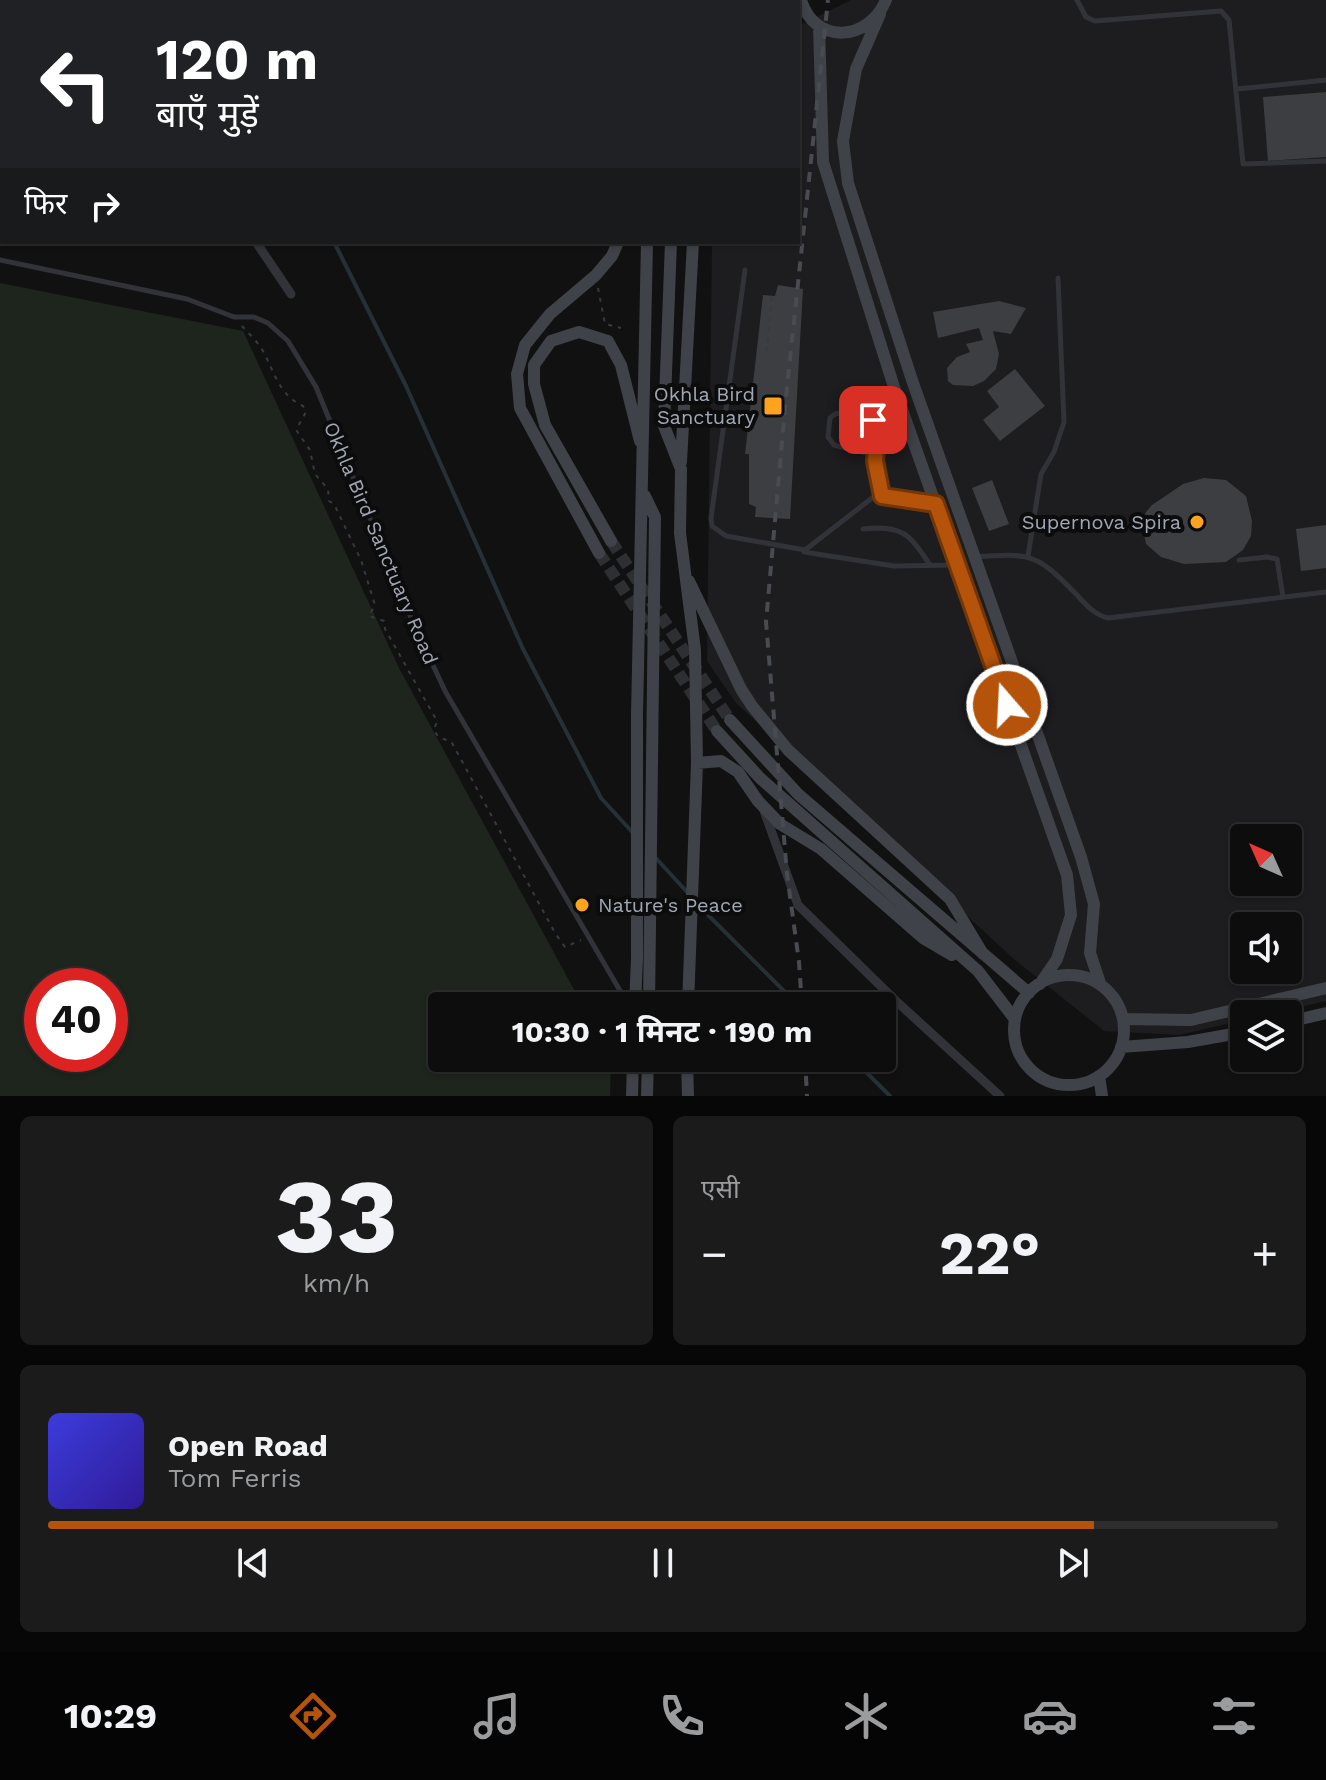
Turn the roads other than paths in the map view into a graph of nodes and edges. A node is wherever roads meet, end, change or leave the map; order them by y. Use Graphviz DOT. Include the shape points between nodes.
graph roads {
  1 [pos="801,0"];
  2 [pos="886,0"];
  3 [pos="1077,0"];
  4 [pos="880,14"];
  5 [pos="809,22"];
  6 [pos="1326,80"];
  7 [pos="1237,89"];
  8 [pos="1326,161"];
  9 [pos="257,244"];
  10 [pos="617,244"];
  11 [pos="647,244"];
  12 [pos="671,244"];
  13 [pos="693,244"];
  14 [pos="0,260"];
  15 [pos="745,270"];
  16 [pos="1058,278"];
  17 [pos="291,294"];
  18 [pos="644,455"];
  19 [pos="874,455"];
  20 [pos="681,469"];
  21 [pos="643,492"];
  22 [pos="882,496"];
  23 [pos="936,504"];
  24 [pos="863,529"];
  25 [pos="611,541"];
  26 [pos="799,550"];
  27 [pos="599,553"];
  28 [pos="1028,556"];
  29 [pos="974,557"];
  30 [pos="1239,560"];
  31 [pos="958,565"];
  32 [pos="931,566"];
  33 [pos="685,572"];
  34 [pos="1326,592"];
  35 [pos="1283,597"];
  36 [pos="730,720"];
  37 [pos="717,731"];
  38 [pos="697,763"];
  39 [pos="762,805"];
  40 [pos="983,954"];
  41 [pos="644,957"];
  42 [pos="978,971"];
  43 [pos="1100,983"];
  44 [pos="1040,984"];
  45 [pos="1326,988"];
  46 [pos="621,992"];
  47 [pos="638,992"];
  48 [pos="648,992"];
  49 [pos="689,992"];
  50 [pos="1029,993"];
  51 [pos="1326,1013"];
  52 [pos="1014,1018"];
  53 [pos="1123,1019"];
  54 [pos="1302,1019"];
  55 [pos="1230,1034"];
  56 [pos="1121,1047"];
  57 [pos="633,1072"];
  58 [pos="648,1072"];
  59 [pos="687,1072"];
  60 [pos="1099,1076"];
  61 [pos="1057,1084"];
  62 [pos="632,1096"];
  63 [pos="647,1096"];
  64 [pos="688,1096"];
  65 [pos="1000,1096"];
  66 [pos="1070,1096"];
  67 [pos="1102,1096"];
  1 -- 5 [label="main road"];
  2 -- 4 [label="main road"];
  3 -- 7 [label="lane" via="1086,17 1095,21 1221,11 1229,20"];
  4 -- 5 [label="main road" via="852,33 835,33"];
  4 -- 29 [label="main road" via="856,69 843,141 848,183"];
  5 -- 23 [label="main road" via="823,162"];
  6 -- 7 [label="lane"];
  7 -- 8 [label="lane" via="1243,164"];
  9 -- 17 [label="street"];
  10 -- 27 [label="main road" via="596,275 550,314 525,345 517,374 520,408"];
  11 -- 18 [label="main road"];
  12 -- 20 [label="main road" via="664,426"];
  13 -- 20 [label="main road"];
  14 -- 46 [label="lane, Okhla Bird Sanctuary Road" via="187,299 234,317 254,317 288,341 316,387 445,691"];
  15 -- 26 [label="lane" via="712,526 726,536"];
  16 -- 28 [label="lane" via="1064,422 1041,474"];
  18 -- 21 [label="main road"];
  18 -- 25 [label="main road" via="621,365 608,341 579,332 551,341 534,365 545,425"];
  19 -- 19 [label="lane" via="834,445 828,437 830,418 845,412 873,420"];
  19 -- 22 [label="lane"];
  20 -- 33 [label="main road"];
  21 -- 41 [label="main road" via="637,715"];
  21 -- 41 [label="main road" via="655,517"];
  22 -- 23 [label="lane"];
  22 -- 26 [label="lane" via="865,503 811,547"];
  23 -- 31 [label="main road"];
  24 -- 32 [label="lane" via="888,526 906,533"];
  26 -- 32 [label="lane" via="894,566"];
  28 -- 29 [label="lane"];
  28 -- 35 [label="lane" via="1043,562 1089,608 1108,618"];
  29 -- 43 [label="main road" via="1081,857 1094,904 1090,953"];
  30 -- 35 [label="lane" via="1277,559"];
  31 -- 32 [label="lane"];
  31 -- 44 [label="main road" via="1067,875 1071,915 1057,959"];
  33 -- 38 [label="main road" via="695,650"];
  33 -- 40 [label="main road" via="752,706 788,750 950,899"];
  34 -- 35 [label="lane"];
  36 -- 40 [label="main road" via="798,794"];
  37 -- 42 [label="main road" via="760,778"];
  38 -- 39 [label="main road" via="721,761 738,772"];
  38 -- 49 [label="main road"];
  39 -- 42 [label="main road" via="923,938"];
  39 -- 65 [label="street" via="798,905"];
  40 -- 50 [label="main road"];
  41 -- 47 [label="main road"];
  41 -- 48 [label="main road"];
  42 -- 52 [label="main road"];
  43 -- 44 [label="main road" via="1080,975 1058,975"];
  43 -- 53 [label="main road" via="1115,999"];
  44 -- 50 [label="main road"];
  45 -- 53 [label="main road" via="1191,1020"];
  50 -- 52 [label="main road"];
  51 -- 54 [label="main road"];
  52 -- 61 [label="main road" via="1014,1040 1022,1060 1037,1076"];
  53 -- 56 [label="main road"];
  55 -- 56 [label="main road"];
  56 -- 60 [label="main road"];
  57 -- 62 [label="main road"];
  58 -- 63 [label="main road"];
  59 -- 64 [label="main road"];
  60 -- 61 [label="main road" via="1079,1084"];
  60 -- 67 [label="main road"];
  61 -- 66 [label="main road"];
}
